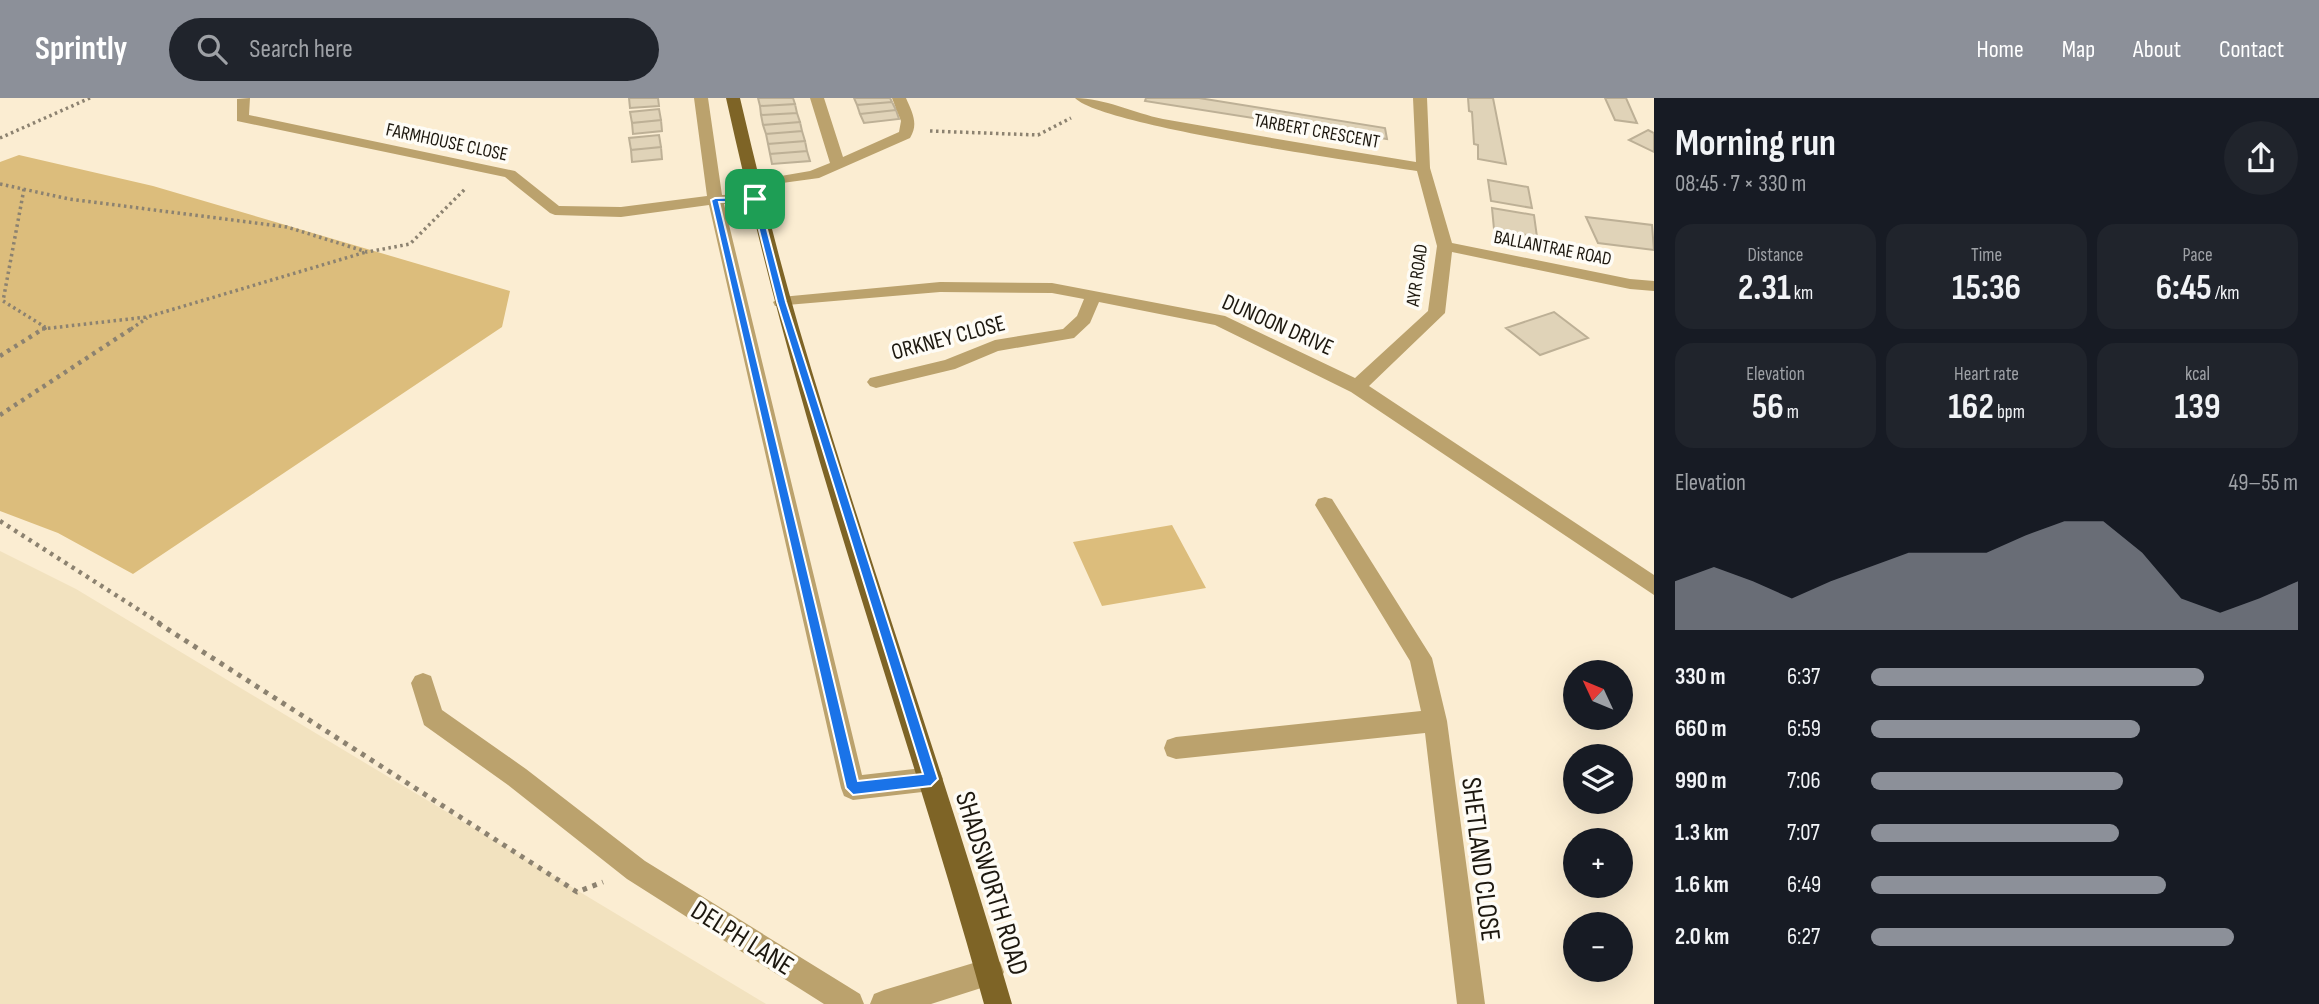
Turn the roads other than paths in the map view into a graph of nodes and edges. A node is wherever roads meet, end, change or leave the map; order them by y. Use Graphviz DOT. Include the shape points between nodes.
graph roads {
  1 [pos="701,98"];
  2 [pos="733,98"];
  3 [pos="817,98"];
  4 [pos="899,98"];
  5 [pos="1082,98"];
  6 [pos="1420,98"];
  7 [pos="244,99"];
  8 [pos="838,165"];
  9 [pos="1423,167"];
  10 [pos="753,192"];
  11 [pos="715,200"];
  12 [pos="1445,246"];
  13 [pos="1654,286"];
  14 [pos="1094,295"];
  15 [pos="781,302"];
  16 [pos="876,382"];
  17 [pos="1357,387"];
  18 [pos="1325,505"];
  19 [pos="1654,586"];
  20 [pos="423,683"];
  21 [pos="1435,721"];
  22 [pos="1176,748"];
  23 [pos="931,779"];
  24 [pos="990,972"];
  25 [pos="850,1004"];
  26 [pos="884,1004"];
  27 [pos="998,1004"];
  28 [pos="1471,1004"];
  1 -- 11 [label="street, SHADSWORTH ROAD"];
  2 -- 10 [label="main road, SHADSWORTH ROAD"];
  3 -- 8 [label="street"];
  4 -- 8 [label="street, FARMHOUSE CLOSE" via="908,122 905,135"];
  5 -- 9 [label="street, TARBERT CRESCENT" via="1159,122"];
  6 -- 9 [label="street, AYR ROAD"];
  7 -- 11 [label="street, FARMHOUSE CLOSE" via="242,118 510,174 555,210 621,212"];
  8 -- 10 [label="street, FARMHOUSE CLOSE"];
  9 -- 12 [label="street, AYR ROAD"];
  10 -- 11 [label="street, FARMHOUSE CLOSE"];
  10 -- 15 [label="main road, SHADSWORTH ROAD"];
  11 -- 23 [label="street, SHADSWORTH ROAD" via="853,788"];
  12 -- 13 [label="street, BALLANTRAE ROAD"];
  12 -- 17 [label="street, AYR ROAD" via="1436,313"];
  14 -- 15 [label="street, DUNOON DRIVE" via="1052,288 940,287"];
  14 -- 16 [label="street, ORKNEY CLOSE" via="1084,319 1068,334 995,346 949,365"];
  14 -- 17 [label="street, DUNOON DRIVE" via="1219,320"];
  15 -- 23 [label="main road, SHADSWORTH ROAD"];
  17 -- 19 [label="street, DUNOON DRIVE"];
  18 -- 21 [label="street, SHETLAND CLOSE" via="1420,658"];
  20 -- 25 [label="street, DELPH LANE" via="432,718 636,870"];
  21 -- 22 [label="street"];
  21 -- 28 [label="street, SHETLAND CLOSE"];
  23 -- 24 [label="main road, SHADSWORTH ROAD"];
  24 -- 26 [label="street"];
  24 -- 27 [label="main road, SHADSWORTH ROAD"];
}
